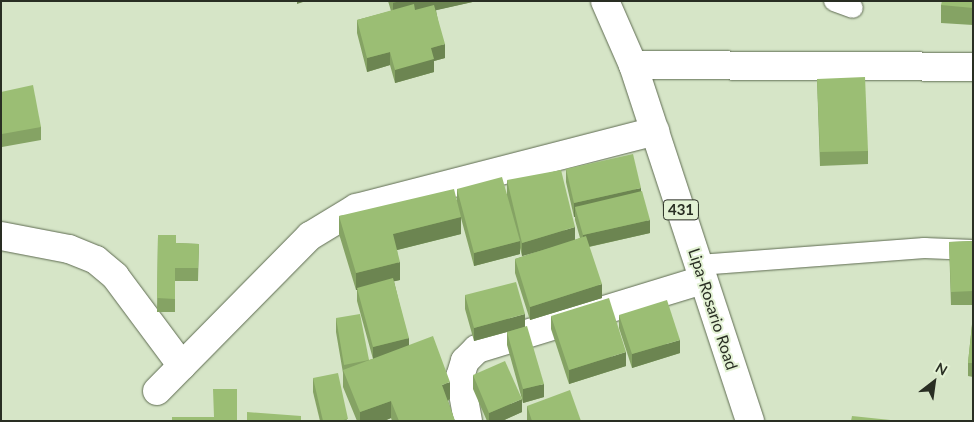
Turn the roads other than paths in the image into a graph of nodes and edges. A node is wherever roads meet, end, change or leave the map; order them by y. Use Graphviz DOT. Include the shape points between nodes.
graph roads {
  1 [pos="605,1"];
  2 [pos="633,64"];
  3 [pos="973,67"];
  4 [pos="655,132"];
  5 [pos="1,236"];
  6 [pos="973,250"];
  7 [pos="701,272"];
  8 [pos="182,366"];
  9 [pos="157,391"];
  10 [pos="468,421"];
  11 [pos="750,421"];
  1 -- 2 [label="street, Lipa-Rosario Road / 431"];
  2 -- 3 [label="street"];
  2 -- 4 [label="street, Lipa-Rosario Road / 431"];
  4 -- 7 [label="street, Lipa-Rosario Road / 431"];
  4 -- 8 [label="street" via="356,208 310,236"];
  5 -- 8 [label="street" via="69,249 96,260 115,276"];
  6 -- 7 [label="lane" via="924,248"];
  7 -- 10 [label="street" via="477,349 465,360 460,377"];
  7 -- 11 [label="street, Lipa-Rosario Road / 431"];
  8 -- 9 [label="street"];
}
